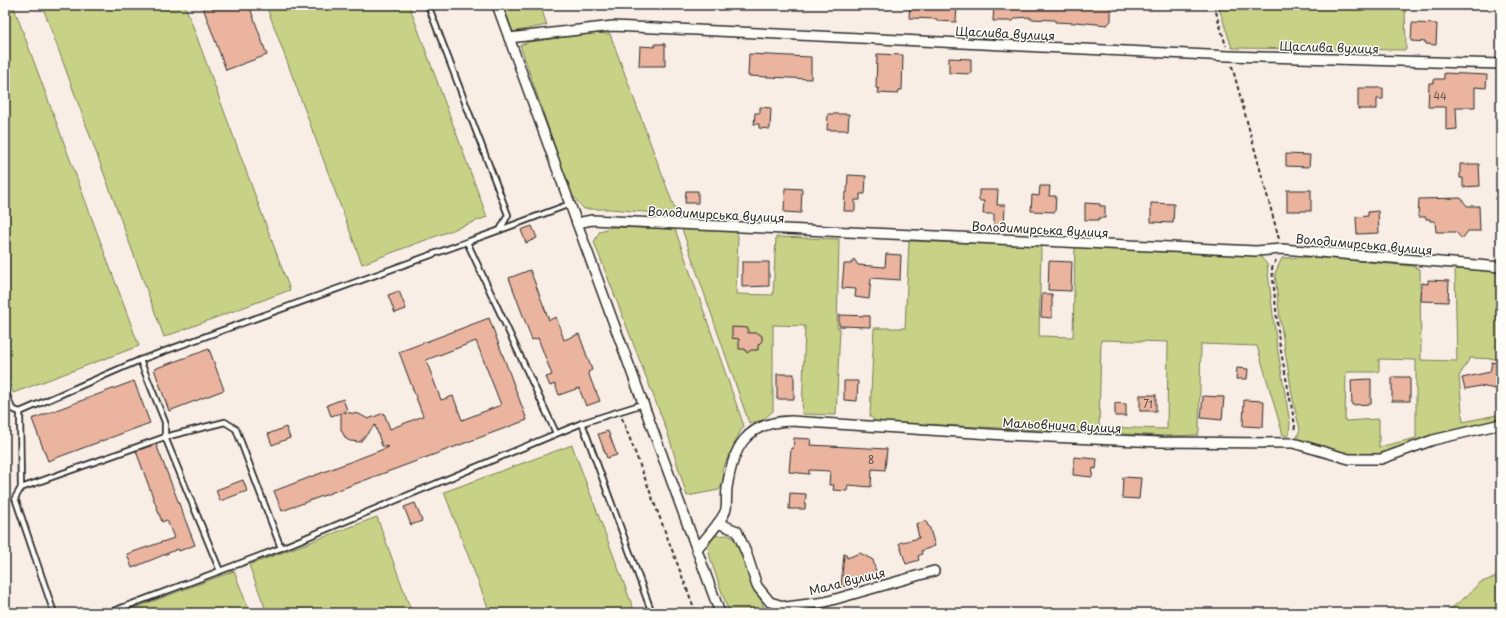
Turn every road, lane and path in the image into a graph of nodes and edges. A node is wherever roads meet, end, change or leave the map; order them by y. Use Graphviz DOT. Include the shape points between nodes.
graph roads {
  1 [pos="428,5"];
  2 [pos="497,5"];
  3 [pos="1214,5"];
  4 [pos="509,38"];
  5 [pos="1229,56"];
  6 [pos="1501,64"];
  7 [pos="570,204"];
  8 [pos="577,223"];
  9 [pos="500,230"];
  10 [pos="467,242"];
  11 [pos="1282,249"];
  12 [pos="1501,267"];
  13 [pos="140,360"];
  14 [pos="5,389"];
  15 [pos="644,404"];
  16 [pos="619,411"];
  17 [pos="20,412"];
  18 [pos="582,423"];
  19 [pos="1501,424"];
  20 [pos="556,433"];
  21 [pos="165,437"];
  22 [pos="1293,443"];
  23 [pos="20,488"];
  24 [pos="718,523"];
  25 [pos="282,548"];
  26 [pos="697,549"];
  27 [pos="220,571"];
  28 [pos="934,571"];
  29 [pos="54,613"];
  30 [pos="108,613"];
  31 [pos="652,613"];
  32 [pos="696,613"];
  33 [pos="720,613"];
  1 -- 9 [label="lane" via="508,215"];
  2 -- 4 [label="street"];
  3 -- 5 [label="path"];
  4 -- 5 [label="street, Щаслива вулиця" via="613,26"];
  4 -- 7 [label="street"];
  5 -- 6 [label="street, Щаслива вулиця"];
  5 -- 11 [label="path"];
  7 -- 8 [label="street"];
  7 -- 9 [label="lane"];
  8 -- 11 [label="street, Володимирська вулиця" via="592,220 1256,251"];
  8 -- 15 [label="street"];
  9 -- 10 [label="lane"];
  10 -- 13 [label="lane"];
  10 -- 20 [label="lane"];
  11 -- 12 [label="street, Володимирська вулиця"];
  11 -- 22 [label="path" via="1272,268 1279,341 1295,425"];
  13 -- 17 [label="lane"];
  13 -- 21 [label="lane" via="165,422"];
  14 -- 17 [label="lane" via="12,409"];
  15 -- 16 [label="lane"];
  15 -- 26 [label="street"];
  16 -- 18 [label="lane"];
  16 -- 32 [label="path"];
  17 -- 23 [label="lane"];
  18 -- 20 [label="lane"];
  18 -- 31 [label="lane"];
  19 -- 22 [label="street, Мальовнича вулиця" via="1433,440 1381,458 1349,459"];
  20 -- 25 [label="lane"];
  21 -- 23 [label="lane"];
  21 -- 25 [label="lane" via="225,422 236,429"];
  21 -- 27 [label="lane"];
  22 -- 24 [label="street, Мальовнича вулиця" via="1160,442 1013,436 777,421 761,426 739,445 731,465 726,511"];
  23 -- 29 [label="lane" via="15,498"];
  24 -- 26 [label="street, Мальовнича вулиця"];
  24 -- 28 [label="street, Мала вулиця" via="737,531 757,586 770,602 786,607 825,602"];
  25 -- 27 [label="lane"];
  26 -- 33 [label="street"];
  27 -- 30 [label="lane"];
}
